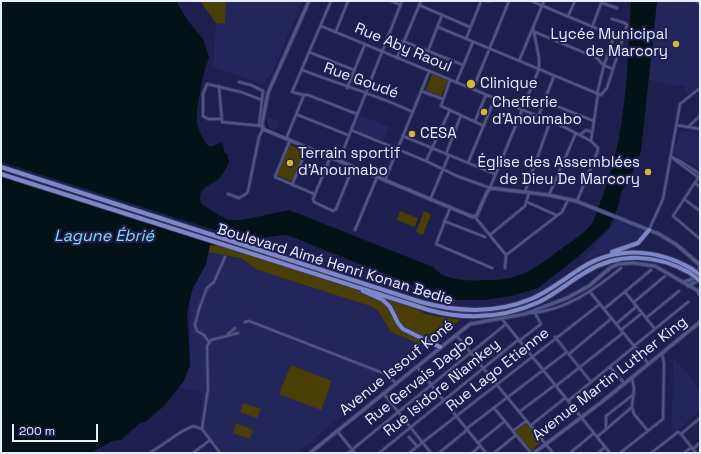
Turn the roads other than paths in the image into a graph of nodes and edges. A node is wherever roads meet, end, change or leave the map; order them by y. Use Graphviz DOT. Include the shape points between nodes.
graph roads {
  1 [pos="309,1"];
  2 [pos="331,1"];
  3 [pos="348,1"];
  4 [pos="391,1"];
  5 [pos="402,1"];
  6 [pos="421,1"];
  7 [pos="480,1"];
  8 [pos="487,1"];
  9 [pos="490,1"];
  10 [pos="508,1"];
  11 [pos="531,1"];
  12 [pos="544,1"];
  13 [pos="575,1"];
  14 [pos="697,1"];
  15 [pos="602,2"];
  16 [pos="700,4"];
  17 [pos="401,5"];
  18 [pos="419,5"];
  19 [pos="542,6"];
  20 [pos="617,8"];
  21 [pos="442,15"];
  22 [pos="568,16"];
  23 [pos="612,19"];
  24 [pos="321,26"];
  25 [pos="438,27"];
  26 [pos="470,27"];
  27 [pos="533,27"];
  28 [pos="592,27"];
  29 [pos="336,31"];
  30 [pos="535,32"];
  31 [pos="614,36"];
  32 [pos="466,39"];
  33 [pos="622,39"];
  34 [pos="403,41"];
  35 [pos="473,42"];
  36 [pos="365,44"];
  37 [pos="489,48"];
  38 [pos="381,51"];
  39 [pos="428,51"];
  40 [pos="309,52"];
  41 [pos="397,58"];
  42 [pos="519,61"];
  43 [pos="604,65"];
  44 [pos="463,66"];
  45 [pos="538,69"];
  46 [pos="613,69"];
  47 [pos="302,70"];
  48 [pos="354,70"];
  49 [pos="429,72"];
  50 [pos="554,76"];
  51 [pos="450,80"];
  52 [pos="238,82"];
  53 [pos="456,83"];
  54 [pos="219,86"];
  55 [pos="347,88"];
  56 [pos="700,88"];
  57 [pos="472,89"];
  58 [pos="421,91"];
  59 [pos="365,92"];
  60 [pos="598,94"];
  61 [pos="304,95"];
  62 [pos="486,95"];
  63 [pos="495,98"];
  64 [pos="443,99"];
  65 [pos="262,100"];
  66 [pos="544,101"];
  67 [pos="450,110"];
  68 [pos="522,110"];
  69 [pos="412,112"];
  70 [pos="298,114"];
  71 [pos="356,114"];
  72 [pos="461,115"];
  73 [pos="700,116"];
  74 [pos="538,117"];
  75 [pos="221,119"];
  76 [pos="475,121"];
  77 [pos="594,121"];
  78 [pos="550,122"];
  79 [pos="676,125"];
  80 [pos="484,126"];
  81 [pos="261,127"];
  82 [pos="688,127"];
  83 [pos="700,129"];
  84 [pos="351,130"];
  85 [pos="593,132"];
  86 [pos="576,133"];
  87 [pos="349,135"];
  88 [pos="580,135"];
  89 [pos="403,136"];
  90 [pos="288,139"];
  91 [pos="591,141"];
  92 [pos="307,148"];
  93 [pos="432,148"];
  94 [pos="397,150"];
  95 [pos="446,154"];
  96 [pos="449,155"];
  97 [pos="330,157"];
  98 [pos="671,157"];
  99 [pos="338,161"];
  100 [pos="426,162"];
  101 [pos="468,163"];
  102 [pos="1,167"];
  103 [pos="353,167"];
  104 [pos="443,169"];
  105 [pos="1,174"];
  106 [pos="495,174"];
  107 [pos="700,176"];
  108 [pos="377,177"];
  109 [pos="384,181"];
  110 [pos="695,183"];
  111 [pos="292,185"];
  112 [pos="700,187"];
  113 [pos="490,188"];
  114 [pos="527,192"];
  115 [pos="228,194"];
  116 [pos="314,194"];
  117 [pos="549,195"];
  118 [pos="568,199"];
  119 [pos="430,200"];
  120 [pos="684,200"];
  121 [pos="576,201"];
  122 [pos="527,202"];
  123 [pos="450,208"];
  124 [pos="700,211"];
  125 [pos="556,215"];
  126 [pos="476,217"];
  127 [pos="444,221"];
  128 [pos="354,230"];
  129 [pos="649,230"];
  130 [pos="490,235"];
  131 [pos="485,237"];
  132 [pos="700,239"];
  133 [pos="506,255"];
  134 [pos="225,257"];
  135 [pos="605,257"];
  136 [pos="700,266"];
  137 [pos="492,268"];
  138 [pos="504,268"];
  139 [pos="621,268"];
  140 [pos="652,270"];
  141 [pos="691,271"];
  142 [pos="700,275"];
  143 [pos="665,276"];
  144 [pos="700,280"];
  145 [pos="345,282"];
  146 [pos="683,282"];
  147 [pos="688,286"];
  148 [pos="679,291"];
  149 [pos="590,292"];
  150 [pos="625,292"];
  151 [pos="699,292"];
  152 [pos="700,296"];
  153 [pos="634,302"];
  154 [pos="688,302"];
  155 [pos="600,304"];
  156 [pos="638,306"];
  157 [pos="604,309"];
  158 [pos="535,313"];
  159 [pos="642,313"];
  160 [pos="525,314"];
  161 [pos="612,318"];
  162 [pos="646,318"];
  163 [pos="502,319"];
  164 [pos="245,322"];
  165 [pos="700,322"];
  166 [pos="506,324"];
  167 [pos="616,324"];
  168 [pos="235,328"];
  169 [pos="655,329"];
  170 [pos="621,330"];
  171 [pos="238,333"];
  172 [pos="623,333"];
  173 [pos="455,334"];
  174 [pos="227,335"];
  175 [pos="555,337"];
  176 [pos="519,341"];
  177 [pos="209,342"];
  178 [pos="635,346"];
  179 [pos="440,347"];
  180 [pos="470,353"];
  181 [pos="568,353"];
  182 [pos="661,353"];
  183 [pos="531,356"];
  184 [pos="648,363"];
  185 [pos="416,366"];
  186 [pos="580,367"];
  187 [pos="610,367"];
  188 [pos="483,368"];
  189 [pos="543,370"];
  190 [pos="632,377"];
  191 [pos="591,382"];
  192 [pos="396,383"];
  193 [pos="624,383"];
  194 [pos="496,384"];
  195 [pos="431,385"];
  196 [pos="555,385"];
  197 [pos="383,393"];
  198 [pos="634,394"];
  199 [pos="507,397"];
  200 [pos="565,398"];
  201 [pos="444,400"];
  202 [pos="568,401"];
  203 [pos="632,407"];
  204 [pos="494,408"];
  205 [pos="398,412"];
  206 [pos="519,412"];
  207 [pos="456,416"];
  208 [pos="580,417"];
  209 [pos="700,418"];
  210 [pos="505,421"];
  211 [pos="526,421"];
  212 [pos="530,426"];
  213 [pos="410,427"];
  214 [pos="202,429"];
  215 [pos="467,429"];
  216 [pos="606,429"];
  217 [pos="338,431"];
  218 [pos="513,431"];
  219 [pos="648,431"];
  220 [pos="594,433"];
  221 [pos="681,434"];
  222 [pos="516,435"];
  223 [pos="409,437"];
  224 [pos="597,437"];
  225 [pos="210,440"];
  226 [pos="423,442"];
  227 [pos="478,443"];
  228 [pos="700,443"];
  229 [pos="545,444"];
  230 [pos="417,446"];
  231 [pos="480,446"];
  232 [pos="605,447"];
  233 [pos="692,448"];
  234 [pos="352,449"];
  235 [pos="150,453"];
  236 [pos="193,453"];
  237 [pos="220,453"];
  238 [pos="310,453"];
  239 [pos="348,453"];
  240 [pos="355,453"];
  241 [pos="379,453"];
  242 [pos="409,453"];
  243 [pos="431,453"];
  244 [pos="439,453"];
  245 [pos="472,453"];
  246 [pos="486,453"];
  247 [pos="494,453"];
  248 [pos="531,453"];
  249 [pos="534,453"];
  250 [pos="553,453"];
  251 [pos="570,453"];
  252 [pos="598,453"];
  253 [pos="610,453"];
  254 [pos="620,453"];
  255 [pos="651,453"];
  256 [pos="684,453"];
  257 [pos="696,453"];
  1 -- 81 [label="street" via="268,93"];
  2 -- 24 [label="street"];
  3 -- 29 [label="street"];
  4 -- 17 [label="street"];
  5 -- 17 [label="street"];
  6 -- 18 [label="street"];
  7 -- 26 [label="street"];
  8 -- 9 [label="street"];
  10 -- 37 [label="street"];
  11 -- 19 [label="street"];
  12 -- 19 [label="street"];
  13 -- 22 [label="street"];
  14 -- 16 [label="street"];
  15 -- 20 [label="street"];
  15 -- 28 [label="street"];
  17 -- 38 [label="street"];
  18 -- 21 [label="street"];
  18 -- 34 [label="street"];
  19 -- 22 [label="street"];
  19 -- 27 [label="street"];
  21 -- 25 [label="street"];
  21 -- 26 [label="street"];
  22 -- 28 [label="street"];
  23 -- 33 [label="street" via="626,24"];
  24 -- 29 [label="street, Rue Aby Raoul"];
  24 -- 40 [label="street"];
  25 -- 32 [label="street"];
  25 -- 39 [label="street"];
  26 -- 32 [label="street"];
  27 -- 30 [label="street"];
  27 -- 42 [label="street"];
  28 -- 31 [label="street"];
  29 -- 36 [label="street, Rue Aby Raoul"];
  30 -- 43 [label="street" via="598,58"];
  30 -- 45 [label="street"];
  31 -- 33 [label="street"];
  31 -- 43 [label="street"];
  32 -- 35 [label="street"];
  33 -- 46 [label="street"];
  34 -- 39 [label="street"];
  34 -- 41 [label="street"];
  35 -- 37 [label="street"];
  35 -- 44 [label="street"];
  36 -- 38 [label="street, Rue Aby Raoul"];
  36 -- 48 [label="street"];
  37 -- 42 [label="street"];
  37 -- 57 [label="street"];
  38 -- 41 [label="street, Rue Aby Raoul"];
  38 -- 59 [label="street"];
  39 -- 44 [label="street"];
  40 -- 47 [label="street"];
  40 -- 48 [label="street"];
  41 -- 49 [label="street, Rue Aby Raoul"];
  42 -- 45 [label="street"];
  43 -- 46 [label="street"];
  43 -- 60 [label="street"];
  44 -- 53 [label="street"];
  45 -- 50 [label="street"];
  45 -- 68 [label="street"];
  46 -- 60 [label="street" via="604,92"];
  47 -- 55 [label="street, Rue Goudé"];
  47 -- 61 [label="street" via="292,92"];
  48 -- 55 [label="street"];
  49 -- 51 [label="street, Rue Aby Raoul"];
  49 -- 58 [label="street"];
  50 -- 60 [label="street"];
  50 -- 66 [label="street"];
  51 -- 53 [label="street, Rue Aby Raoul"];
  51 -- 64 [label="street"];
  52 -- 65 [label="street" via="262,90"];
  53 -- 57 [label="street, Rue Aby Raoul"];
  54 -- 65 [label="street"];
  54 -- 75 [label="street"];
  54 -- 75 [label="street" via="207,84 203,94 202,113 208,119"];
  55 -- 59 [label="street, Rue Goudé"];
  56 -- 79 [label="street" via="680,104"];
  57 -- 62 [label="street, Rue Aby Raoul"];
  58 -- 64 [label="street"];
  58 -- 69 [label="street"];
  59 -- 69 [label="street, Rue Goudé"];
  59 -- 71 [label="street"];
  60 -- 77 [label="street"];
  61 -- 70 [label="street"];
  61 -- 71 [label="street"];
  62 -- 63 [label="street, Rue Aby Raoul"];
  62 -- 76 [label="street"];
  63 -- 68 [label="street, Rue Aby Raoul"];
  63 -- 80 [label="street"];
  64 -- 67 [label="street" via="440,106"];
  65 -- 81 [label="street"];
  66 -- 74 [label="street"];
  66 -- 77 [label="street"];
  67 -- 72 [label="street"];
  67 -- 93 [label="street"];
  68 -- 74 [label="street, Rue Aby Raoul"];
  68 -- 106 [label="street"];
  69 -- 89 [label="street"];
  70 -- 87 [label="street"];
  70 -- 90 [label="street"];
  71 -- 84 [label="street"];
  72 -- 76 [label="street"];
  72 -- 95 [label="street"];
  73 -- 82 [label="street"];
  74 -- 78 [label="street, Rue Aby Raoul"];
  75 -- 81 [label="street" via="224,123"];
  76 -- 80 [label="street"];
  77 -- 85 [label="street"];
  78 -- 86 [label="street, Rue Aby Raoul"];
  78 -- 114 [label="street"];
  79 -- 82 [label="street"];
  79 -- 98 [label="street"];
  80 -- 101 [label="street"];
  81 -- 90 [label="street"];
  81 -- 115 [label="street" via="248,191 239,198"];
  82 -- 83 [label="street"];
  84 -- 87 [label="street"];
  84 -- 94 [label="street"];
  85 -- 88 [label="street" via="586,130"];
  85 -- 91 [label="street"];
  86 -- 88 [label="street, Rue Aby Raoul"];
  86 -- 117 [label="street"];
  87 -- 99 [label="street"];
  88 -- 91 [label="street, Rue Aby Raoul"];
  89 -- 93 [label="street"];
  89 -- 94 [label="street"];
  90 -- 92 [label="street"];
  90 -- 111 [label="street" via="274,176"];
  91 -- 121 [label="street" via="598,148 597,153"];
  92 -- 97 [label="street"];
  92 -- 111 [label="street"];
  93 -- 95 [label="street"];
  93 -- 100 [label="street"];
  94 -- 100 [label="street"];
  94 -- 109 [label="street"];
  95 -- 96 [label="street"];
  96 -- 101 [label="street"];
  96 -- 104 [label="street"];
  97 -- 99 [label="street"];
  97 -- 116 [label="street"];
  98 -- 107 [label="street"];
  98 -- 129 [label="street" via="663,199"];
  99 -- 103 [label="street"];
  100 -- 104 [label="street"];
  101 -- 106 [label="street"];
  102 -- 135 [label="highway, Boulevard Aimé Henri Konan Bedie" via="445,308 501,308 530,300 583,267"];
  103 -- 108 [label="street"];
  103 -- 116 [label="street" via="335,211 314,202"];
  104 -- 113 [label="street"];
  104 -- 119 [label="street"];
  105 -- 145 [label="highway, Boulevard Aimé Henri Konan Bedie"];
  106 -- 113 [label="street"];
  107 -- 110 [label="street"];
  108 -- 109 [label="street"];
  108 -- 128 [label="street"];
  109 -- 119 [label="street"];
  110 -- 112 [label="street"];
  110 -- 120 [label="street"];
  111 -- 116 [label="street"];
  113 -- 114 [label="street"];
  113 -- 126 [label="street"];
  114 -- 117 [label="street"];
  114 -- 122 [label="street"];
  117 -- 118 [label="street"];
  118 -- 121 [label="street"];
  118 -- 125 [label="street" via="562,212"];
  119 -- 123 [label="street"];
  120 -- 124 [label="street"];
  120 -- 132 [label="street" via="673,214 674,218"];
  121 -- 129 [label="street"];
  122 -- 125 [label="street"];
  122 -- 130 [label="street" via="519,212"];
  123 -- 126 [label="street"];
  123 -- 127 [label="street"];
  125 -- 133 [label="street"];
  126 -- 130 [label="street"];
  127 -- 131 [label="street"];
  127 -- 137 [label="street" via="436,244"];
  129 -- 135 [label="highway" via="638,243"];
  129 -- 136 [label="street" via="677,245"];
  130 -- 133 [label="street"];
  133 -- 138 [label="street"];
  134 -- 177 [label="street" via="214,282 208,288 195,326"];
  135 -- 141 [label="highway, Boulevard Aimé Henri Konan Bedie" via="626,253 648,253 676,260"];
  136 -- 146 [label="street" via="693,279"];
  139 -- 149 [label="street"];
  140 -- 150 [label="street"];
  141 -- 142 [label="highway, Boulevard Aimé Henri Konan Bedie, bridge"];
  141 -- 144 [label="highway, Boulevard Aimé Henri Konan Bedie, bridge"];
  141 -- 145 [label="highway, Boulevard Aimé Henri Konan Bedie" via="656,259 614,260 589,270 532,305 497,315 476,316 438,312"];
  143 -- 153 [label="street"];
  144 -- 147 [label="street"];
  145 -- 179 [label="highway" via="383,300 403,328"];
  146 -- 147 [label="street, Avenue Issouf Koné"];
  146 -- 160 [label="street, Avenue Issouf Koné" via="655,266 643,263 618,264 579,292"];
  147 -- 151 [label="street, Avenue Issouf Koné"];
  148 -- 162 [label="street"];
  149 -- 155 [label="street"];
  149 -- 158 [label="street" via="565,304"];
  150 -- 153 [label="street"];
  150 -- 157 [label="street"];
  151 -- 152 [label="street"];
  153 -- 156 [label="street"];
  154 -- 169 [label="street"];
  155 -- 157 [label="street"];
  155 -- 175 [label="street, Rue Lago Etienne" via="560,336"];
  156 -- 159 [label="street"];
  156 -- 167 [label="street"];
  157 -- 161 [label="street"];
  158 -- 160 [label="street"];
  158 -- 176 [label="street, Rue Isidore Niamkey" via="541,324"];
  159 -- 162 [label="street"];
  159 -- 170 [label="street"];
  160 -- 163 [label="street, Avenue Issouf Koné"];
  161 -- 167 [label="street"];
  161 -- 181 [label="street"];
  162 -- 169 [label="street"];
  163 -- 166 [label="street"];
  163 -- 173 [label="street, Avenue Issouf Koné" via="470,324"];
  164 -- 192 [label="street" via="249,321 383,373"];
  165 -- 182 [label="street, Avenue Martin Luther King"];
  166 -- 176 [label="street"];
  166 -- 180 [label="street, Rue Gervais Dagbo"];
  167 -- 170 [label="street"];
  168 -- 174 [label="street"];
  169 -- 178 [label="street"];
  170 -- 172 [label="street"];
  171 -- 174 [label="street"];
  172 -- 178 [label="street"];
  172 -- 186 [label="street"];
  173 -- 179 [label="street, Avenue Issouf Koné"];
  173 -- 180 [label="street"];
  174 -- 177 [label="street"];
  175 -- 181 [label="street"];
  175 -- 183 [label="street, Rue Lago Etienne"];
  176 -- 183 [label="street"];
  176 -- 188 [label="street, Rue Isidore Niamkey"];
  177 -- 214 [label="street" via="206,351 208,389"];
  178 -- 184 [label="street"];
  178 -- 187 [label="street"];
  179 -- 185 [label="street, Avenue Issouf Koné"];
  180 -- 188 [label="street"];
  180 -- 195 [label="street, Rue Gervais Dagbo"];
  181 -- 186 [label="street"];
  181 -- 189 [label="street"];
  182 -- 184 [label="street, Avenue Martin Luther King"];
  182 -- 219 [label="street" via="664,363 663,419"];
  183 -- 189 [label="street"];
  183 -- 194 [label="street, Rue Lago Etienne"];
  184 -- 190 [label="street, Avenue Martin Luther King"];
  185 -- 192 [label="street, Avenue Issouf Koné"];
  185 -- 195 [label="street"];
  186 -- 191 [label="street"];
  186 -- 196 [label="street"];
  187 -- 191 [label="street"];
  187 -- 193 [label="street"];
  188 -- 194 [label="street"];
  188 -- 201 [label="street, Rue Isidore Niamkey"];
  189 -- 196 [label="street"];
  189 -- 199 [label="street"];
  190 -- 193 [label="street, Avenue Martin Luther King"];
  190 -- 198 [label="street"];
  191 -- 202 [label="street"];
  192 -- 197 [label="street, Avenue Issouf Koné"];
  193 -- 208 [label="street, Avenue Martin Luther King"];
  194 -- 199 [label="street"];
  194 -- 207 [label="street, Rue Lago Etienne"];
  195 -- 201 [label="street"];
  195 -- 205 [label="street, Rue Gervais Dagbo"];
  196 -- 200 [label="street"];
  196 -- 206 [label="street"];
  197 -- 205 [label="street"];
  197 -- 217 [label="street, Avenue Issouf Koné"];
  198 -- 203 [label="street"];
  198 -- 216 [label="street" via="606,416"];
  199 -- 204 [label="street"];
  199 -- 206 [label="street"];
  200 -- 202 [label="street"];
  200 -- 212 [label="street"];
  201 -- 207 [label="street"];
  201 -- 213 [label="street, Rue Isidore Niamkey"];
  202 -- 208 [label="street"];
  203 -- 216 [label="street"];
  203 -- 219 [label="street" via="634,414"];
  204 -- 210 [label="street"];
  204 -- 215 [label="street"];
  205 -- 213 [label="street"];
  205 -- 234 [label="street, Rue Gervais Dagbo"];
  206 -- 211 [label="street"];
  207 -- 215 [label="street"];
  207 -- 226 [label="street, Rue Lago Etienne"];
  208 -- 220 [label="street"];
  208 -- 229 [label="street, Avenue Martin Luther King"];
  209 -- 221 [label="street"];
  210 -- 218 [label="street"];
  210 -- 227 [label="street"];
  211 -- 212 [label="street"];
  211 -- 218 [label="street"];
  212 -- 229 [label="street"];
  213 -- 226 [label="street"];
  213 -- 241 [label="street, Rue Isidore Niamkey"];
  214 -- 225 [label="street"];
  214 -- 235 [label="street" via="198,426 189,427"];
  215 -- 227 [label="street"];
  215 -- 244 [label="street"];
  216 -- 224 [label="street"];
  217 -- 234 [label="street"];
  217 -- 238 [label="street, Avenue Issouf Koné"];
  218 -- 222 [label="street"];
  219 -- 254 [label="street"];
  220 -- 224 [label="street"];
  220 -- 251 [label="street"];
  221 -- 233 [label="street"];
  221 -- 255 [label="street" via="678,432"];
  222 -- 247 [label="street"];
  222 -- 248 [label="street"];
  223 -- 230 [label="street"];
  224 -- 232 [label="street"];
  225 -- 236 [label="street"];
  225 -- 237 [label="street"];
  226 -- 230 [label="street, Rue Lago Etienne"];
  226 -- 243 [label="street"];
  227 -- 231 [label="street"];
  228 -- 233 [label="street"];
  229 -- 249 [label="street, Avenue Martin Luther King"];
  229 -- 250 [label="street"];
  230 -- 242 [label="street, Rue Lago Etienne"];
  231 -- 245 [label="street"];
  231 -- 246 [label="street"];
  232 -- 252 [label="street"];
  232 -- 253 [label="street"];
  233 -- 256 [label="street"];
  233 -- 257 [label="street"];
  234 -- 239 [label="street, Rue Gervais Dagbo"];
  234 -- 240 [label="street"];
}
